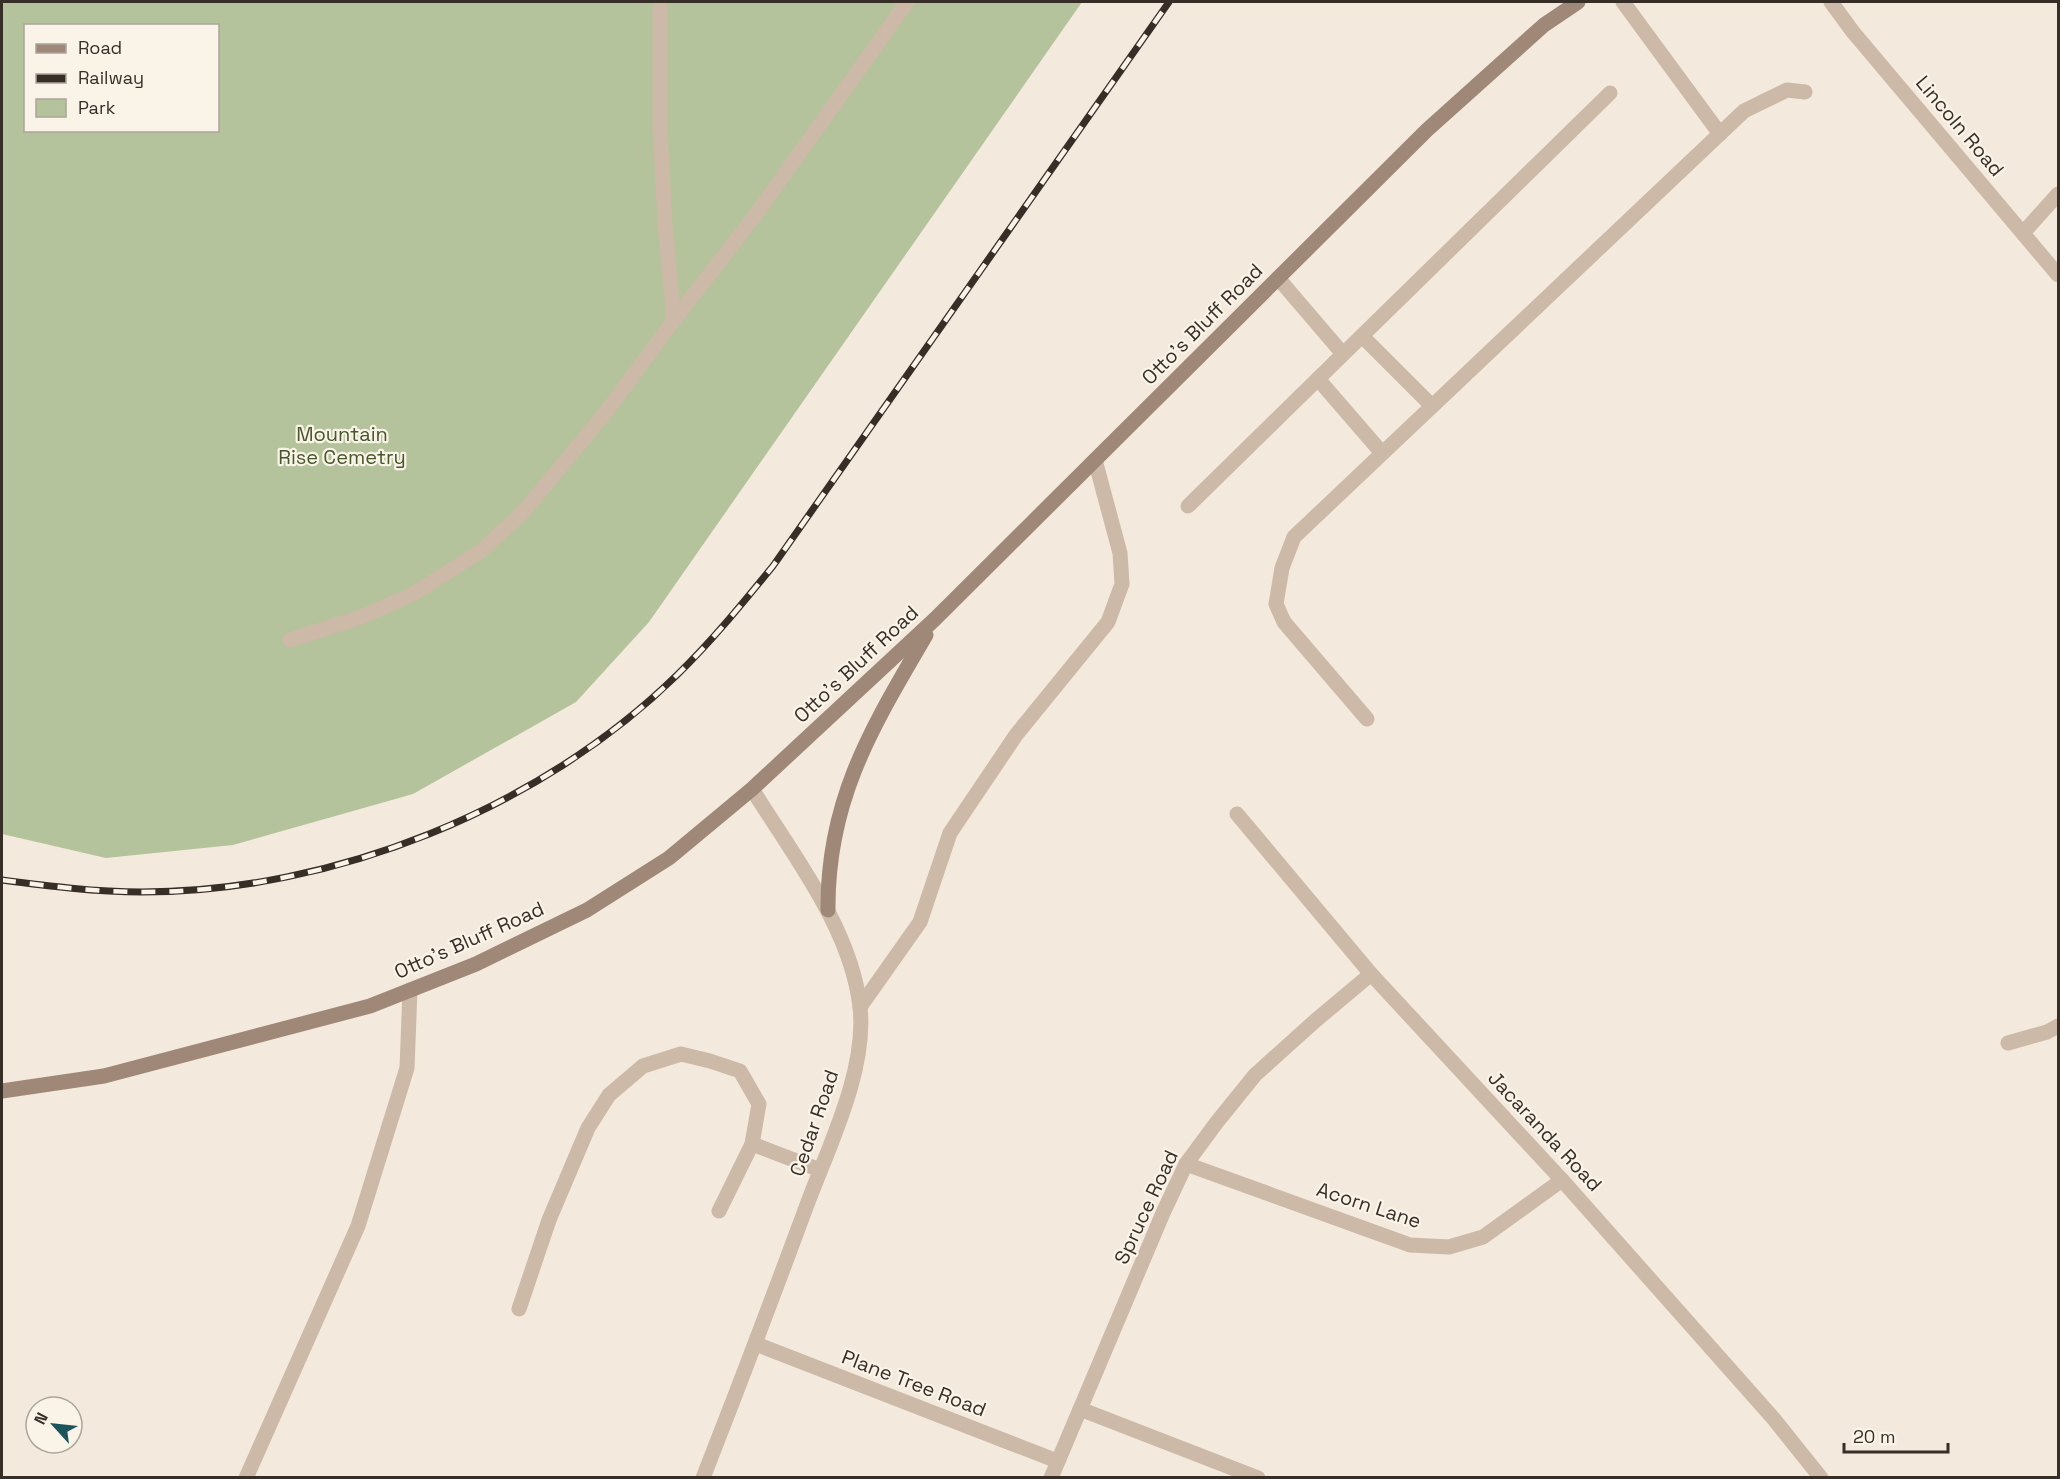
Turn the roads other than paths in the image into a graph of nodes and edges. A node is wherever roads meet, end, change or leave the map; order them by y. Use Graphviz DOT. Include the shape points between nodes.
graph roads {
  1 [pos="660,2"];
  2 [pos="907,2"];
  3 [pos="1578,2"];
  4 [pos="1623,2"];
  5 [pos="1831,2"];
  6 [pos="1805,92"];
  7 [pos="1610,93"];
  8 [pos="1720,134"];
  9 [pos="2058,194"];
  10 [pos="2023,233"];
  11 [pos="2058,275"];
  12 [pos="1278,279"];
  13 [pos="674,320"];
  14 [pos="1362,336"];
  15 [pos="1343,354"];
  16 [pos="1318,379"];
  17 [pos="1432,406"];
  18 [pos="1382,453"];
  19 [pos="1095,460"];
  20 [pos="1188,506"];
  21 [pos="935,619"];
  22 [pos="290,640"];
  23 [pos="1366,719"];
  24 [pos="752,789"];
  25 [pos="1238,813"];
  26 [pos="828,910"];
  27 [pos="1371,974"];
  28 [pos="410,990"];
  29 [pos="860,1006"];
  30 [pos="2058,1026"];
  31 [pos="2008,1043"];
  32 [pos="2,1091"];
  33 [pos="752,1144"];
  34 [pos="1186,1164"];
  35 [pos="820,1170"];
  36 [pos="1562,1180"];
  37 [pos="719,1211"];
  38 [pos="519,1310"];
  39 [pos="756,1344"];
  40 [pos="1080,1409"];
  41 [pos="1057,1461"];
  42 [pos="246,1478"];
  43 [pos="704,1478"];
  44 [pos="1051,1478"];
  45 [pos="1258,1478"];
  46 [pos="1821,1478"];
  1 -- 13 [label="street" via="660,128"];
  2 -- 13 [label="street" via="758,213"];
  3 -- 12 [label="main road, Otto's Bluff Road" via="1544,26 1426,130"];
  4 -- 8 [label="street"];
  5 -- 10 [label="street, Lincoln Road"];
  6 -- 8 [label="street" via="1787,90 1744,111"];
  7 -- 14 [label="street"];
  8 -- 17 [label="street"];
  9 -- 10 [label="street"];
  10 -- 11 [label="street, Lincoln Road"];
  12 -- 15 [label="street"];
  12 -- 19 [label="main road, Otto's Bluff Road"];
  13 -- 22 [label="street" via="606,412 524,511 481,551 362,617"];
  14 -- 15 [label="street"];
  14 -- 17 [label="street"];
  15 -- 16 [label="street"];
  16 -- 18 [label="street"];
  16 -- 20 [label="street"];
  17 -- 18 [label="street"];
  18 -- 23 [label="street" via="1294,537 1282,568 1276,604 1284,622"];
  19 -- 21 [label="main road, Otto's Bluff Road"];
  19 -- 29 [label="street" via="1120,553 1122,584 1108,622 1016,735 950,833 920,922"];
  21 -- 24 [label="main road, Otto's Bluff Road"];
  21 -- 26 [label="main road" via="877,719 840,809"];
  24 -- 26 [label="street, Cedar Road"];
  24 -- 28 [label="main road, Otto's Bluff Road" via="669,858 586,910 476,964"];
  25 -- 27 [label="street, Jacaranda Road"];
  26 -- 29 [label="street, Cedar Road" via="851,967"];
  27 -- 34 [label="street, Spruce Road" via="1255,1075"];
  27 -- 36 [label="street, Jacaranda Road"];
  28 -- 32 [label="main road, Otto's Bluff Road" via="370,1006 104,1076"];
  28 -- 42 [label="street" via="407,1068 358,1226"];
  29 -- 35 [label="street, Cedar Road" via="860,1037 851,1085"];
  30 -- 31 [label="street"];
  33 -- 35 [label="street"];
  33 -- 37 [label="street"];
  33 -- 38 [label="street" via="759,1104 740,1071 681,1054 644,1066 609,1095 588,1128 549,1220"];
  34 -- 36 [label="street, Acorn Lane" via="1410,1245 1449,1247 1483,1237"];
  34 -- 40 [label="street, Spruce Road"];
  35 -- 39 [label="street, Cedar Road"];
  36 -- 46 [label="street, Jacaranda Road" via="1773,1418"];
  39 -- 41 [label="street, Plane Tree Road"];
  39 -- 43 [label="street, Cedar Road"];
  40 -- 41 [label="street, Spruce Road"];
  40 -- 45 [label="street"];
  41 -- 44 [label="street, Spruce Road"];
}
